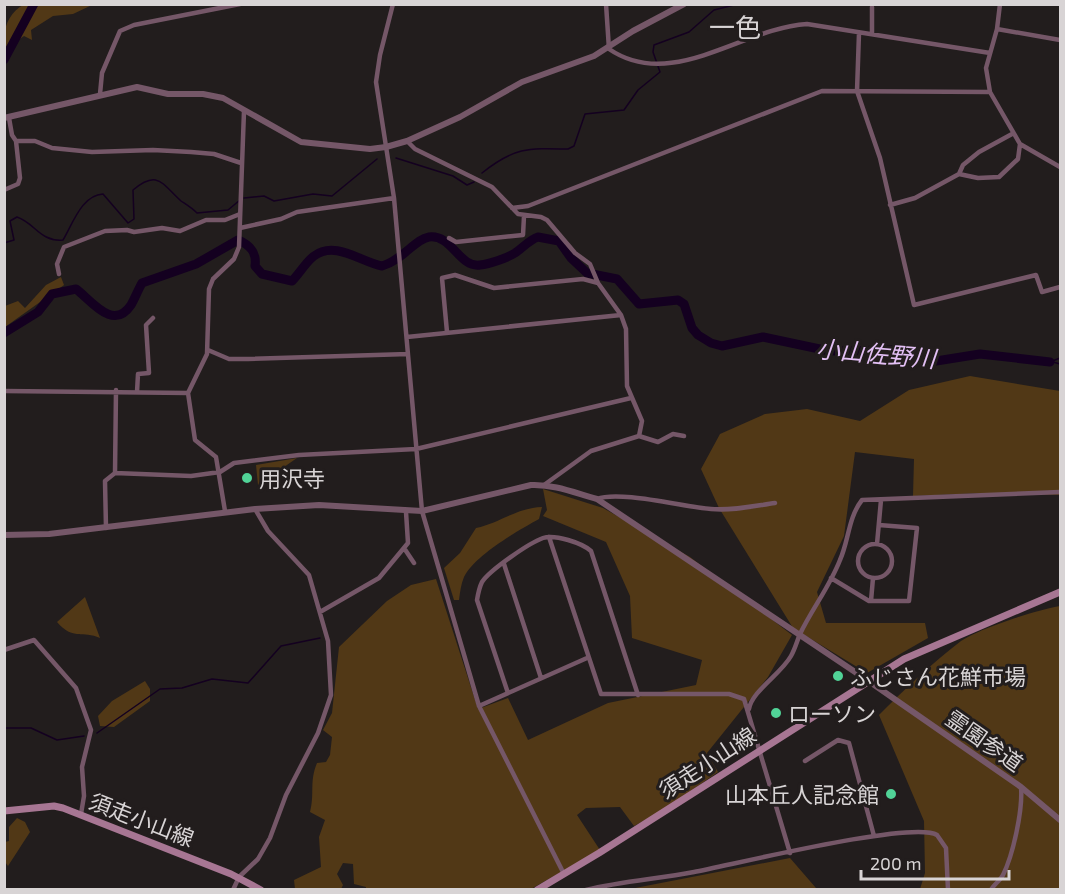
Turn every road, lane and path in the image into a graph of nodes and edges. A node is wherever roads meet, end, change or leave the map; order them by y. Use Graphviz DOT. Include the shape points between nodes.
graph roads {
  1 [pos="240,4"];
  2 [pos="393,4"];
  3 [pos="606,4"];
  4 [pos="684,4"];
  5 [pos="1000,4"];
  6 [pos="872,7"];
  7 [pos="997,29"];
  8 [pos="859,33"];
  9 [pos="872,34"];
  10 [pos="1060,40"];
  11 [pos="609,49"];
  12 [pos="990,52"];
  13 [pos="857,91"];
  14 [pos="990,92"];
  15 [pos="100,94"];
  16 [pos="244,111"];
  17 [pos="7,118"];
  18 [pos="1012,134"];
  19 [pos="16,141"];
  20 [pos="407,141"];
  21 [pos="1020,144"];
  22 [pos="386,147"];
  23 [pos="241,163"];
  24 [pos="1060,167"];
  25 [pos="959,174"];
  26 [pos="4,190"];
  27 [pos="394,198"];
  28 [pos="890,205"];
  29 [pos="512,208"];
  30 [pos="240,214"];
  31 [pos="524,216"];
  32 [pos="240,231"];
  33 [pos="449,238"];
  34 [pos="59,274"];
  35 [pos="597,281"];
  36 [pos="1060,287"];
  37 [pos="621,315"];
  38 [pos="153,318"];
  39 [pos="447,332"];
  40 [pos="406,337"];
  41 [pos="208,350"];
  42 [pos="408,354"];
  43 [pos="116,390"];
  44 [pos="4,391"];
  45 [pos="137,392"];
  46 [pos="188,393"];
  47 [pos="631,398"];
  48 [pos="639,436"];
  49 [pos="684,436"];
  50 [pos="416,449"];
  51 [pos="220,472"];
  52 [pos="115,473"];
  53 [pos="544,485"];
  54 [pos="1060,492"];
  55 [pos="597,499"];
  56 [pos="881,500"];
  57 [pos="775,503"];
  58 [pos="255,509"];
  59 [pos="225,511"];
  60 [pos="422,511"];
  61 [pos="406,512"];
  62 [pos="879,525"];
  63 [pos="106,528"];
  64 [pos="4,535"];
  65 [pos="549,537"];
  66 [pos="877,544"];
  67 [pos="404,548"];
  68 [pos="414,563"];
  69 [pos="504,564"];
  70 [pos="831,578"];
  71 [pos="873,578"];
  72 [pos="1060,592"];
  73 [pos="871,601"];
  74 [pos="320,612"];
  75 [pos="799,635"];
  76 [pos="4,650"];
  77 [pos="587,658"];
  78 [pos="541,678"];
  79 [pos="870,682"];
  80 [pos="508,693"];
  81 [pos="638,695"];
  82 [pos="479,706"];
  83 [pos="749,710"];
  84 [pos="761,749"];
  85 [pos="805,761"];
  86 [pos="1021,787"];
  87 [pos="4,811"];
  88 [pos="81,814"];
  89 [pos="1060,820"];
  90 [pos="874,836"];
  91 [pos="790,854"];
  92 [pos="564,874"];
  93 [pos="239,878"];
  94 [pos="233,890"];
  95 [pos="261,890"];
  96 [pos="537,890"];
  97 [pos="586,890"];
  98 [pos="948,890"];
  99 [pos="991,890"];
  1 -- 15 [label="street" via="120,31 102,73"];
  2 -- 22 [label="street" via="376,82"];
  3 -- 11 [label="street"];
  4 -- 11 [label="street" via="633,31"];
  5 -- 7 [label="street"];
  6 -- 9 [label="street"];
  7 -- 10 [label="street"];
  7 -- 12 [label="street"];
  8 -- 9 [label="street"];
  8 -- 11 [label="street" via="832,26 795,24 689,61 662,63 621,58"];
  8 -- 13 [label="street"];
  9 -- 12 [label="street"];
  11 -- 20 [label="street" via="522,82"];
  12 -- 14 [label="street" via="986,68"];
  13 -- 14 [label="street"];
  13 -- 28 [label="street" via="880,158"];
  13 -- 29 [label="street" via="822,91 528,206"];
  14 -- 18 [label="street"];
  15 -- 16 [label="street" via="137,87 168,94 213,95"];
  15 -- 17 [label="street"];
  16 -- 22 [label="street" via="301,142"];
  16 -- 23 [label="street"];
  17 -- 19 [label="street"];
  18 -- 21 [label="street"];
  18 -- 25 [label="street" via="979,152 963,165"];
  19 -- 23 [label="street" via="92,152 214,154"];
  19 -- 26 [label="street" via="20,178 18,184"];
  20 -- 22 [label="street"];
  20 -- 29 [label="street" via="415,149 492,187"];
  21 -- 24 [label="street"];
  21 -- 25 [label="street" via="1018,159 999,177"];
  22 -- 27 [label="street"];
  23 -- 30 [label="street"];
  25 -- 28 [label="street" via="915,198"];
  27 -- 32 [label="street" via="297,212"];
  27 -- 40 [label="street"];
  28 -- 36 [label="street" via="914,305 1036,275 1042,292"];
  29 -- 31 [label="street"];
  30 -- 32 [label="street"];
  30 -- 34 [label="street" via="225,220 206,220 180,231 162,228 89,236 64,247 57,264"];
  31 -- 33 [label="street" via="523,235 456,242"];
  31 -- 35 [label="street" via="547,220 593,269"];
  32 -- 41 [label="street" via="234,260 213,279 209,289"];
  35 -- 37 [label="street"];
  35 -- 39 [label="street" via="494,288 455,275 442,278"];
  37 -- 39 [label="street"];
  37 -- 47 [label="street" via="626,329 626,377"];
  38 -- 45 [label="street" via="146,325 149,373 138,374"];
  39 -- 40 [label="street"];
  40 -- 42 [label="street"];
  41 -- 42 [label="street" via="229,359"];
  41 -- 46 [label="street"];
  42 -- 50 [label="street"];
  43 -- 44 [label="street"];
  43 -- 45 [label="street"];
  43 -- 52 [label="street"];
  45 -- 46 [label="street"];
  46 -- 51 [label="street" via="195,440 216,457"];
  47 -- 48 [label="street" via="642,421"];
  47 -- 50 [label="street"];
  48 -- 49 [label="street" via="658,442 673,434"];
  48 -- 53 [label="street" via="602,445"];
  50 -- 51 [label="street" via="299,455 234,463"];
  50 -- 60 [label="street"];
  51 -- 52 [label="street" via="191,476"];
  51 -- 59 [label="street"];
  52 -- 63 [label="street" via="105,481"];
  53 -- 55 [label="street, 霊園参道"];
  53 -- 60 [label="street" via="523,486"];
  54 -- 56 [label="street"];
  55 -- 57 [label="street" via="615,496 712,509"];
  55 -- 75 [label="street, 霊園参道"];
  56 -- 62 [label="street"];
  56 -- 70 [label="street" via="862,500 852,513 847,542"];
  58 -- 59 [label="street"];
  58 -- 61 [label="street" via="319,506"];
  58 -- 74 [label="street" via="268,531 309,574"];
  59 -- 63 [label="street"];
  60 -- 61 [label="street"];
  60 -- 82 [label="street"];
  61 -- 67 [label="street" via="409,533"];
  62 -- 66 [label="street"];
  62 -- 73 [label="street" via="917,528 909,601"];
  63 -- 64 [label="street"];
  65 -- 69 [label="street"];
  65 -- 77 [label="street"];
  65 -- 81 [label="street" via="591,551"];
  66 -- 71 [label="street" via="888,549 892,560 889,571"];
  66 -- 71 [label="street" via="866,546 858,559 863,574"];
  67 -- 68 [label="street"];
  67 -- 74 [label="street" via="379,578"];
  69 -- 78 [label="street"];
  69 -- 80 [label="street" via="481,583 477,600"];
  70 -- 73 [label="street"];
  70 -- 75 [label="street"];
  71 -- 73 [label="street"];
  72 -- 79 [label="main road, 須走小山線" via="904,659"];
  74 -- 93 [label="street" via="331,668 328,709 286,795 270,838 258,860"];
  75 -- 79 [label="street, 霊園参道"];
  75 -- 83 [label="street" via="791,656 773,680 753,697"];
  76 -- 88 [label="street" via="34,640 76,688 91,730 82,767"];
  77 -- 78 [label="street"];
  77 -- 81 [label="street" via="601,694"];
  78 -- 80 [label="street"];
  79 -- 84 [label="main road, 須走小山線"];
  79 -- 86 [label="street, 霊園参道"];
  80 -- 82 [label="street"];
  81 -- 83 [label="street" via="735,695 744,699"];
  82 -- 92 [label="street"];
  83 -- 84 [label="street"];
  84 -- 91 [label="street"];
  84 -- 92 [label="main road, 須走小山線"];
  85 -- 90 [label="street" via="838,740 849,743"];
  86 -- 89 [label="street, 霊園参道"];
  86 -- 99 [label="street" via="1018,831 1013,837 1012,852 1002,878"];
  87 -- 88 [label="main road, 須走小山線" via="54,806"];
  88 -- 93 [label="main road, 須走小山線"];
  90 -- 91 [label="street"];
  90 -- 98 [label="street" via="921,832 937,835 946,848"];
  91 -- 97 [label="street"];
  92 -- 96 [label="main road, 須走小山線"];
  93 -- 94 [label="street"];
  93 -- 95 [label="main road, 須走小山線"];
}
